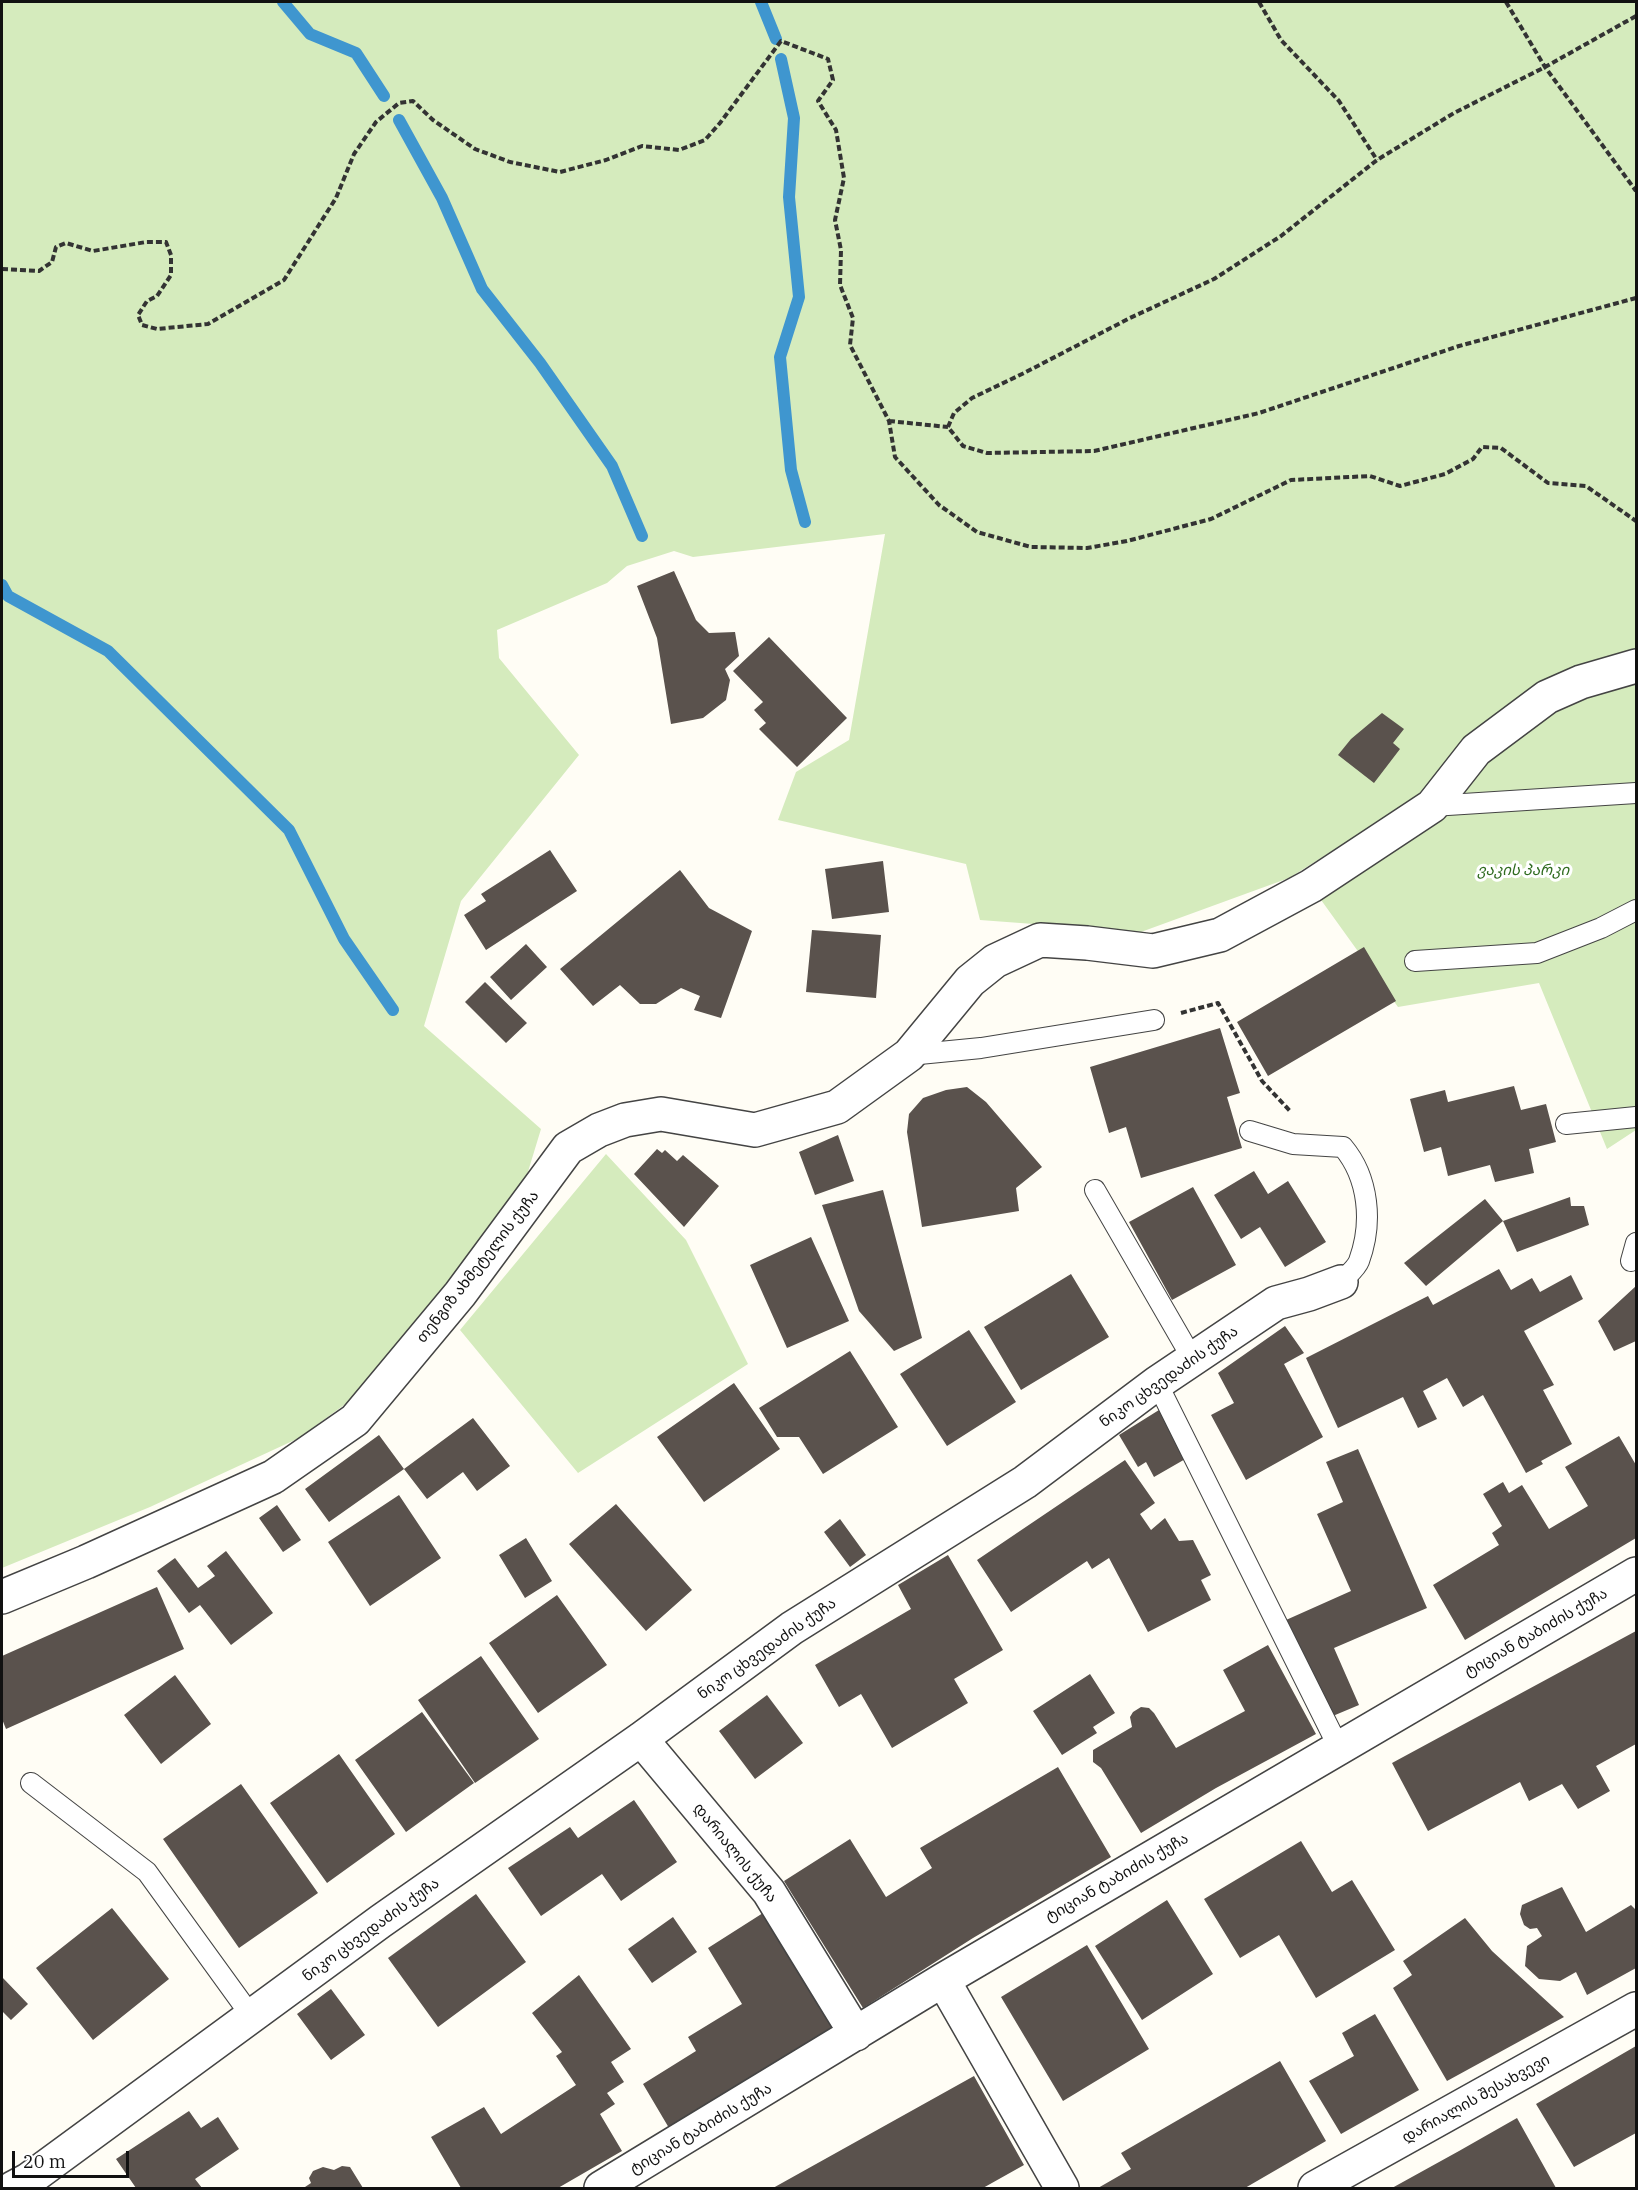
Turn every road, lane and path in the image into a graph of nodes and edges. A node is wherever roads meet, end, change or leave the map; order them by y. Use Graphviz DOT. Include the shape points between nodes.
graph roads {
  1 [pos="1259,2"];
  2 [pos="1506,2"];
  3 [pos="1636,16"];
  4 [pos="1545,67"];
  5 [pos="1377,160"];
  6 [pos="1636,191"];
  7 [pos="2,269"];
  8 [pos="1636,298"];
  9 [pos="889,420"];
  10 [pos="948,427"];
  11 [pos="1636,521"];
  12 [pos="1636,666"];
  13 [pos="1636,793"];
  14 [pos="1432,806"];
  15 [pos="1636,910"];
  16 [pos="1415,961"];
  17 [pos="1154,1020"];
  18 [pos="909,1054"];
  19 [pos="1262,1081"];
  20 [pos="1636,1117"];
  21 [pos="1566,1124"];
  22 [pos="1250,1131"];
  23 [pos="1095,1190"];
  24 [pos="1341,1282"];
  25 [pos="1192,1358"];
  26 [pos="1157,1383"];
  27 [pos="1636,1574"];
  28 [pos="2,1597"];
  29 [pos="641,1739"];
  30 [pos="1339,1748"];
  31 [pos="31,1783"];
  32 [pos="943,1980"];
  33 [pos="1636,2009"];
  34 [pos="252,2017"];
  35 [pos="856,2034"];
  36 [pos="1053,2185"];
  37 [pos="13,2188"];
  38 [pos="602,2188"];
  39 [pos="1315,2188"];
  1 -- 5 [label="path" via="1281,40 1339,101"];
  2 -- 4 [label="path"];
  3 -- 4 [label="path"];
  4 -- 5 [label="path" via="1454,113"];
  4 -- 6 [label="path"];
  5 -- 10 [label="path" via="1281,236 1214,279 972,398 954,413"];
  7 -- 9 [label="path" via="39,271 52,262 56,247 66,243 93,251 166,242 171,275 158,296 147,301 138,315 142,325 157,329 208,324 284,280 336,198 354,154 376,122 399,103 413,101 474,149 510,162 560,172 642,146 679,150 705,140 782,41 828,59 833,80 818,102 836,130 844,178 835,220 841,250 840,285 853,318 850,345"];
  8 -- 10 [label="path" via="1460,346 1259,413 1094,451 987,453 963,446"];
  9 -- 10 [label="path"];
  9 -- 11 [label="path" via="895,457 939,505 976,532 1031,547 1087,548 1127,541 1211,519 1291,480 1370,476 1400,486 1445,474 1473,459 1482,447 1501,448 1548,483 1586,486"];
  12 -- 14 [label="street, თენგიზ ახმეტელის ქუჩა" via="1547,697 1476,750"];
  13 -- 14 [label="lane"];
  14 -- 18 [label="street, თენგიზ ახმეტელის ქუჩა" via="1311,886 1220,935 1153,951 1040,940 995,961 970,981"];
  15 -- 16 [label="lane" via="1537,953"];
  17 -- 18 [label="lane" via="981,1048"];
  17 -- 19 [label="path" via="1218,1002"];
  18 -- 28 [label="street, თენგიზ ახმეტელის ქუჩა" via="837,1107 755,1130 661,1114 625,1120 568,1148 460,1294 355,1420 273,1477"];
  20 -- 21 [label="lane"];
  22 -- 24 [label="lane, ნიკო ცხვედაძის ქუჩა" via="1293,1144 1343,1147 1350,1156 1364,1188 1368,1221 1358,1263"];
  23 -- 25 [label="lane"];
  24 -- 25 [label="street, ნიკო ცხვედაძის ქუჩა" via="1276,1303"];
  25 -- 26 [label="street, ნიკო ცხვედაძის ქუჩა"];
  26 -- 29 [label="street, ნიკო ცხვედაძის ქუჩა" via="1025,1482 792,1628"];
  26 -- 30 [label="lane"];
  27 -- 30 [label="street, ტიციან ტაბიძის ქუჩა"];
  29 -- 34 [label="street, ნიკო ცხვედაძის ქუჩა" via="381,1921"];
  29 -- 35 [label="street, დარიალის ქუჩა" via="769,1892"];
  30 -- 32 [label="street, ტიციან ტაბიძის ქუჩა"];
  31 -- 34 [label="lane" via="147,1872"];
  32 -- 35 [label="street, ტიციან ტაბიძის ქუჩა"];
  32 -- 36 [label="street"];
  33 -- 39 [label="street, დარიალის შესახვევი"];
  34 -- 37 [label="street, ნიკო ცხვედაძის ქუჩა" via="38,2174"];
  35 -- 38 [label="street, ტიციან ტაბიძის ქუჩა"];
}
